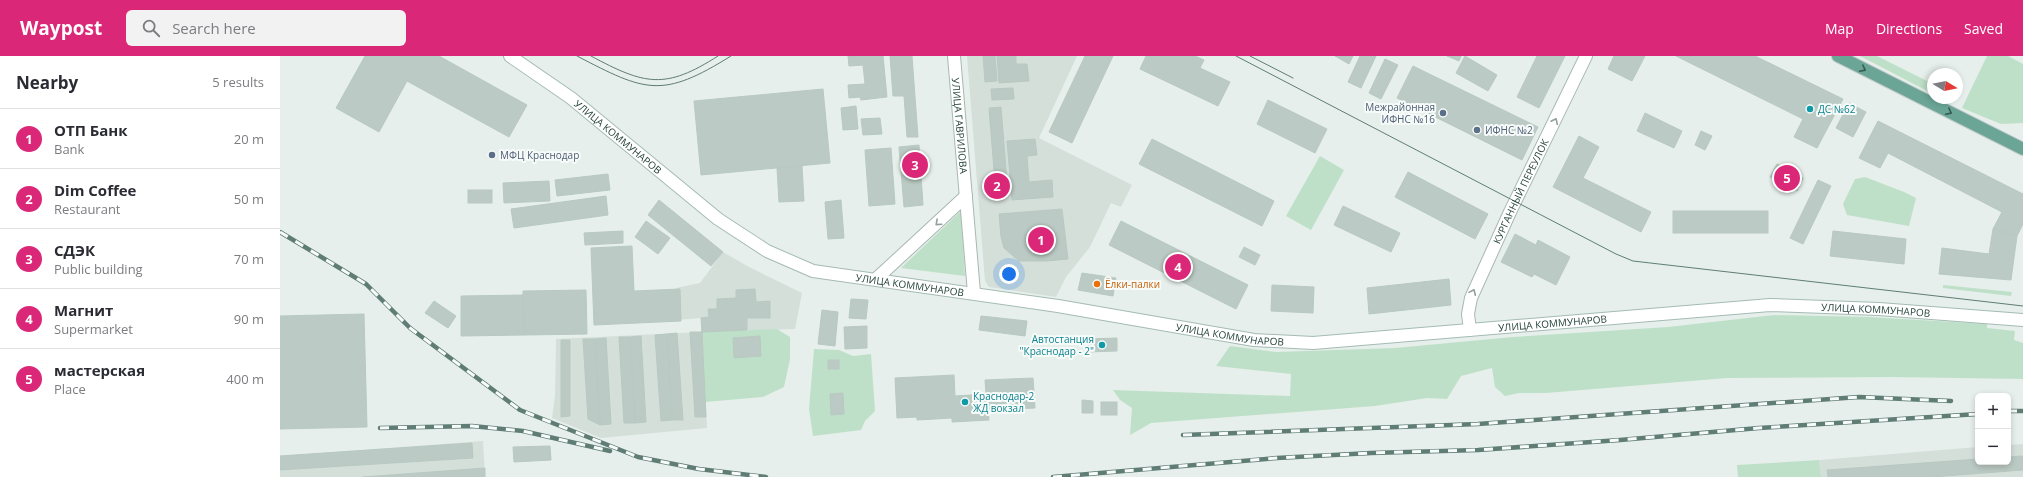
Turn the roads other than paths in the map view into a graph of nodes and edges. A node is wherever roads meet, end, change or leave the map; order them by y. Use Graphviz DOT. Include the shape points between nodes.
graph roads {
  1 [pos="510,56"];
  2 [pos="954,56"];
  3 [pos="1586,56"];
  4 [pos="1838,56"];
  5 [pos="2000,138"];
  6 [pos="2023,139"];
  7 [pos="2023,149"];
  8 [pos="966,196"];
  9 [pos="876,279"];
  10 [pos="974,293"];
  11 [pos="2023,320"];
  12 [pos="1470,330"];
  1 -- 9 [label="main road, УЛИЦА КОММУНАРОВ" via="571,98 707,210 767,251 813,271"];
  2 -- 8 [label="main road, УЛИЦА ГАВРИЛОВА"];
  12 -- 3 [label="main road, КУРГАННЫЙ ПЕРЕУЛОК, one-way" via="1470,298"];
  4 -- 5 [label="main road, one-way"];
  5 -- 6 [label="main road"];
  5 -- 7 [label="main road"];
  8 -- 9 [label="main road, one-way"];
  8 -- 10 [label="main road, УЛИЦА ГАВРИЛОВА"];
  9 -- 10 [label="main road, УЛИЦА КОММУНАРОВ"];
  10 -- 12 [label="main road, УЛИЦА КОММУНАРОВ" via="1254,340 1313,343"];
  11 -- 12 [label="main road, УЛИЦА КОММУНАРОВ" via="1787,304"];
}
